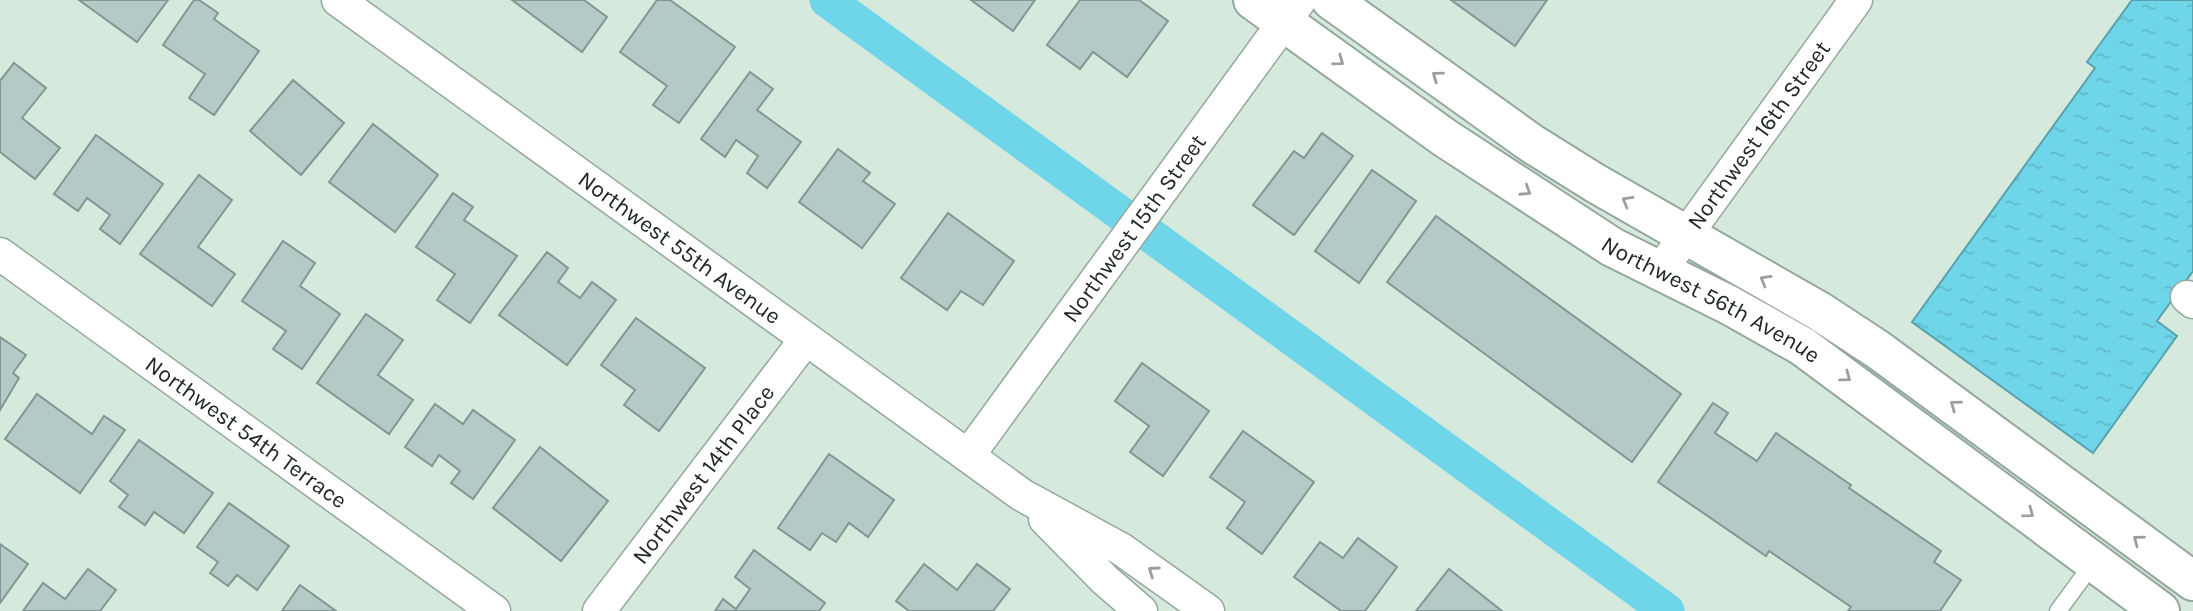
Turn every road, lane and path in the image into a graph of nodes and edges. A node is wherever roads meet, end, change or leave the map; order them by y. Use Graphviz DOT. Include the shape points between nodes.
graph roads {
  1 [pos="338,0"];
  2 [pos="1331,0"];
  3 [pos="1856,0"];
  4 [pos="1279,7"];
  5 [pos="1686,235"];
  6 [pos="0,254"];
  7 [pos="1660,271"];
  8 [pos="806,339"];
  9 [pos="968,457"];
  10 [pos="1022,495"];
  11 [pos="2094,562"];
  12 [pos="2193,581"];
  13 [pos="494,611"];
  14 [pos="599,611"];
  15 [pos="1141,611"];
  16 [pos="1208,611"];
  17 [pos="2058,611"];
  18 [pos="2160,611"];
  1 -- 8 [label="street, Northwest 55th Avenue"];
  5 -- 2 [label="street, Northwest 56th Avenue, one-way" via="1531,143"];
  3 -- 5 [label="street, Northwest 16th Street"];
  4 -- 7 [label="street, Northwest 56th Avenue, one-way" via="1489,168 1612,247"];
  4 -- 9 [label="street, Northwest 15th Street"];
  5 -- 7 [label="street, Northwest 16th Street"];
  12 -- 5 [label="street, Northwest 56th Avenue, one-way" via="1877,349"];
  6 -- 13 [label="street, Northwest 54th Terrace"];
  7 -- 11 [label="street, Northwest 56th Avenue, one-way" via="1802,346"];
  8 -- 9 [label="street, Northwest 55th Avenue"];
  8 -- 14 [label="street, Northwest 14th Place"];
  9 -- 10 [label="street, Northwest 55th Avenue"];
  10 -- 15 [label="street, Northwest 55th Avenue"];
  16 -- 10 [label="street, Northwest 55th Avenue, one-way" via="1121,549"];
  11 -- 17 [label="lane"];
  11 -- 18 [label="street, Northwest 56th Avenue"];
}
